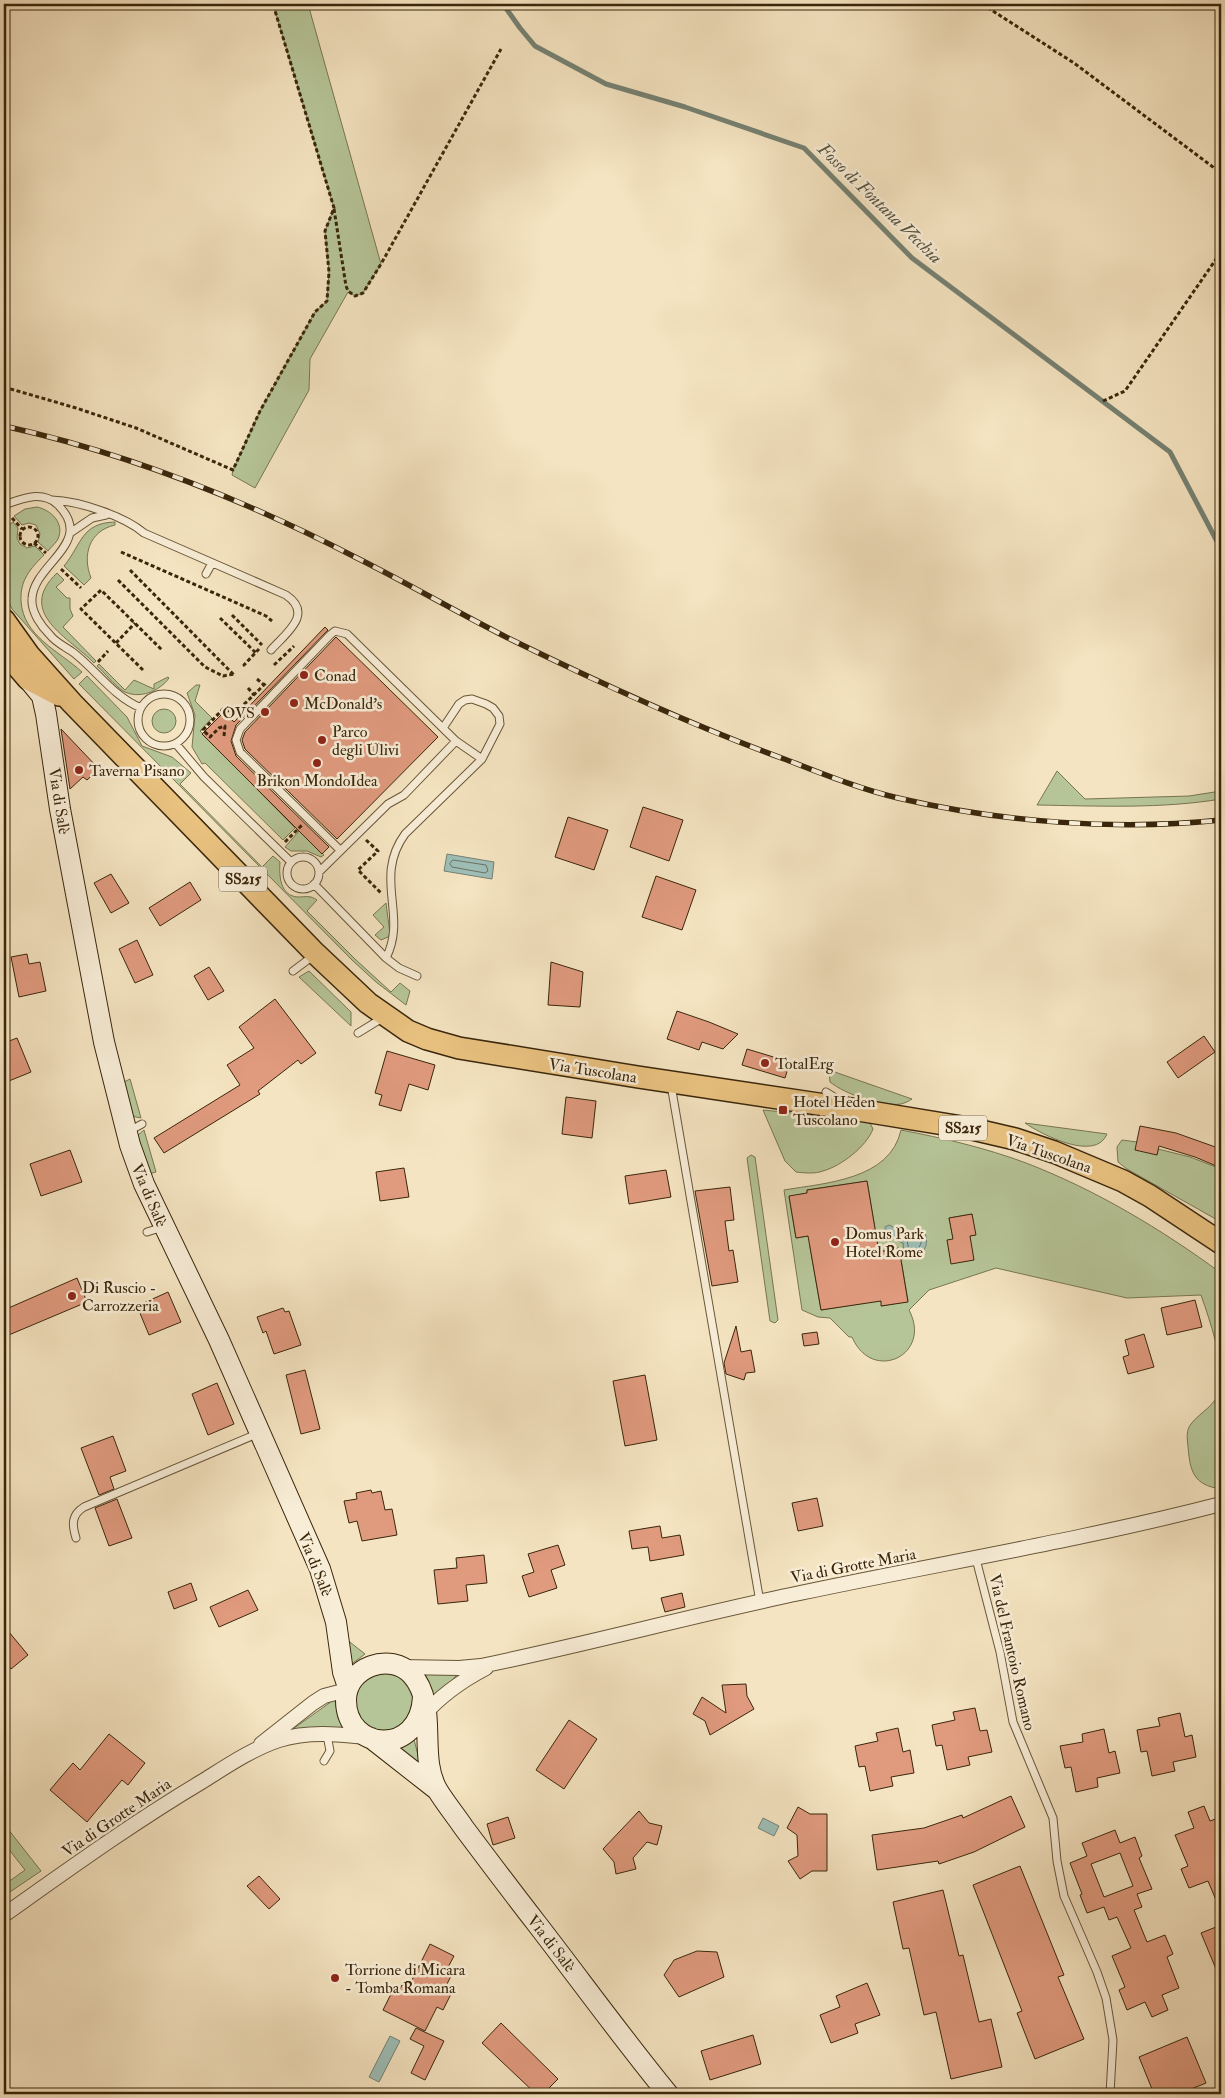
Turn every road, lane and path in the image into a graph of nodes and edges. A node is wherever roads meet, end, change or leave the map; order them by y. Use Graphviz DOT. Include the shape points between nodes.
graph roads {
  1 [pos="273,4"];
  2 [pos="982,4"];
  3 [pos="501,49"];
  4 [pos="1221,173"];
  5 [pos="334,208"];
  6 [pos="1221,252"];
  7 [pos="4,387"];
  8 [pos="1102,401"];
  9 [pos="21,499"];
  10 [pos="52,500"];
  11 [pos="4,505"];
  12 [pos="4,511"];
  13 [pos="108,515"];
  14 [pos="12,518"];
  15 [pos="22,529"];
  16 [pos="70,533"];
  17 [pos="34,543"];
  18 [pos="121,552"];
  19 [pos="46,553"];
  20 [pos="212,563"];
  21 [pos="61,568"];
  22 [pos="130,570"];
  23 [pos="206,574"];
  24 [pos="118,580"];
  25 [pos="81,588"];
  26 [pos="87,594"];
  27 [pos="92,599"];
  28 [pos="232,615"];
  29 [pos="220,618"];
  30 [pos="4,620"];
  31 [pos="272,621"];
  32 [pos="135,623"];
  33 [pos="294,642"];
  34 [pos="116,643"];
  35 [pos="295,647"];
  36 [pos="300,648"];
  37 [pos="162,650"];
  38 [pos="270,650"];
  39 [pos="4,651"];
  40 [pos="108,651"];
  41 [pos="256,653"];
  42 [pos="276,660"];
  43 [pos="98,662"];
  44 [pos="245,666"];
  45 [pos="143,670"];
  46 [pos="28,679"];
  47 [pos="257,679"];
  48 [pos="269,680"];
  49 [pos="264,685"];
  50 [pos="248,688"];
  51 [pos="254,695"];
  52 [pos="72,702"];
  53 [pos="141,708"];
  54 [pos="219,728"];
  55 [pos="443,728"];
  56 [pos="456,741"];
  57 [pos="176,744"];
  58 [pos="482,759"];
  59 [pos="297,830"];
  60 [pos="366,839"];
  61 [pos="284,844"];
  62 [pos="340,850"];
  63 [pos="291,862"];
  64 [pos="319,872"];
  65 [pos="314,884"];
  66 [pos="392,904"];
  67 [pos="316,954"];
  68 [pos="386,958"];
  69 [pos="292,971"];
  70 [pos="416,976"];
  71 [pos="385,1016"];
  72 [pos="358,1033"];
  73 [pos="681,1081"];
  74 [pos="826,1092"];
  75 [pos="852,1109"];
  76 [pos="1221,1243"];
  77 [pos="260,1433"];
  78 [pos="1221,1504"];
  79 [pos="76,1538"];
  80 [pos="976,1559"];
  81 [pos="760,1602"];
  82 [pos="493,1664"];
  83 [pos="400,1666"];
  84 [pos="346,1683"];
  85 [pos="422,1711"];
  86 [pos="327,1734"];
  87 [pos="370,1738"];
  88 [pos="250,1752"];
  89 [pos="324,1761"];
  90 [pos="437,1790"];
  91 [pos="4,1915"];
  92 [pos="668,2094"];
  93 [pos="1110,2094"];
  1 -- 5 [label="path"];
  2 -- 4 [label="path" via="1074,64"];
  3 -- 5 [label="path" via="381,264 363,293 355,296 346,286"];
  5 -- 7 [label="path" via="325,231 329,272 327,301 315,312 260,411 233,470 136,428"];
  6 -- 8 [label="path" via="1124,391"];
  9 -- 10 [label="lane" via="32,496"];
  9 -- 11 [label="lane"];
  9 -- 12 [label="lane"];
  10 -- 13 [label="lane" via="77,503"];
  10 -- 16 [label="lane" via="65,514"];
  13 -- 16 [label="lane" via="92,518"];
  13 -- 20 [label="lane" via="126,520 144,534"];
  14 -- 15 [label="path"];
  15 -- 17 [label="path" via="22,542"];
  15 -- 17 [label="path" via="30,527 36,531"];
  16 -- 53 [label="lane" via="62,551 38,579 31,600 34,612 50,637 86,663 123,699"];
  17 -- 19 [label="path"];
  18 -- 31 [label="path"];
  20 -- 23 [label="lane"];
  20 -- 38 [label="lane" via="286,595 298,606 299,614 294,623"];
  21 -- 25 [label="path"];
  22 -- 24 [label="path" via="235,675 223,676 205,667"];
  26 -- 27 [label="path"];
  27 -- 32 [label="path" via="101,590"];
  27 -- 34 [label="path" via="81,610"];
  28 -- 41 [label="path" via="263,646"];
  29 -- 41 [label="path"];
  30 -- 52 [label="main road, Via Tuscolana / SS215"];
  32 -- 34 [label="path"];
  32 -- 37 [label="path"];
  33 -- 36 [label="path"];
  34 -- 45 [label="path"];
  35 -- 42 [label="path" via="277,668 273,664"];
  39 -- 46 [label="main road, Via Tuscolana / SS215"];
  40 -- 43 [label="path"];
  41 -- 44 [label="path"];
  46 -- 52 [label="main road, Via Tuscolana / SS215"];
  46 -- 77 [label="main road, Via di Salè" via="42,696 104,1042 134,1128 155,1230 212,1324"];
  47 -- 49 [label="path"];
  48 -- 49 [label="path"];
  49 -- 51 [label="path"];
  50 -- 51 [label="path"];
  51 -- 54 [label="path" via="232,717 224,708 203,730 210,737"];
  52 -- 67 [label="main road, Via Tuscolana / SS215"];
  53 -- 57 [label="lane" via="138,724 146,739 160,746"];
  53 -- 57 [label="lane" via="154,696 163,694 186,706 190,720 187,734"];
  55 -- 56 [label="lane"];
  55 -- 58 [label="lane" via="465,700 472,699 493,708 500,724"];
  55 -- 62 [label="lane" via="347,634 335,632 240,729 236,740 240,752"];
  56 -- 58 [label="lane"];
  56 -- 62 [label="lane" via="404,795 388,804"];
  57 -- 63 [label="lane" via="204,777"];
  58 -- 66 [label="lane" via="396,846 390,878"];
  59 -- 61 [label="path"];
  60 -- 66 [label="path" via="378,851 358,870"];
  62 -- 64 [label="lane"];
  63 -- 64 [label="lane" via="308,858 316,864"];
  63 -- 65 [label="lane" via="287,871 292,885 306,889"];
  64 -- 65 [label="lane"];
  65 -- 68 [label="lane"];
  66 -- 68 [label="lane" via="393,945"];
  67 -- 69 [label="lane"];
  67 -- 71 [label="main road, Via Tuscolana / SS215"];
  68 -- 70 [label="lane"];
  71 -- 72 [label="lane"];
  71 -- 73 [label="main road, Via Tuscolana / SS215" via="417,1035 459,1048"];
  73 -- 75 [label="main road, Via Tuscolana / SS215"];
  73 -- 81 [label="lane"];
  74 -- 75 [label="lane"];
  75 -- 76 [label="main road, Via Tuscolana / SS215" via="991,1133 1054,1152 1150,1196"];
  77 -- 79 [label="lane" via="84,1507 73,1519"];
  77 -- 84 [label="main road, Via di Salè" via="327,1590"];
  78 -- 80 [label="street, Via di Grotte Maria"];
  80 -- 81 [label="street, Via di Grotte Maria"];
  80 -- 93 [label="lane, Via del Frantoio Romano" via="1000,1652 1013,1722 1053,1818 1064,1896 1106,1998 1113,2040"];
  81 -- 82 [label="street, Via di Grotte Maria"];
  82 -- 83 [label="street, Via di Grotte Maria" via="459,1668"];
  82 -- 85 [label="street, Via di Grotte Maria"];
  83 -- 84 [label="main road" via="376,1664"];
  83 -- 85 [label="main road" via="420,1684"];
  84 -- 87 [label="main road" via="347,1712 356,1728"];
  84 -- 88 [label="street, Via di Grotte Maria" via="296,1714"];
  85 -- 87 [label="main road" via="408,1733 397,1739 383,1741"];
  85 -- 90 [label="main road, Via di Salè" via="430,1771"];
  86 -- 87 [label="street, Via di Grotte Maria"];
  86 -- 88 [label="street, Via di Grotte Maria" via="298,1736"];
  86 -- 89 [label="lane" via="330,1751"];
  87 -- 90 [label="main road, Via di Salè"];
  88 -- 91 [label="street, Via di Grotte Maria" via="186,1791"];
  90 -- 92 [label="main road, Via di Salè" via="499,1876"];
}
